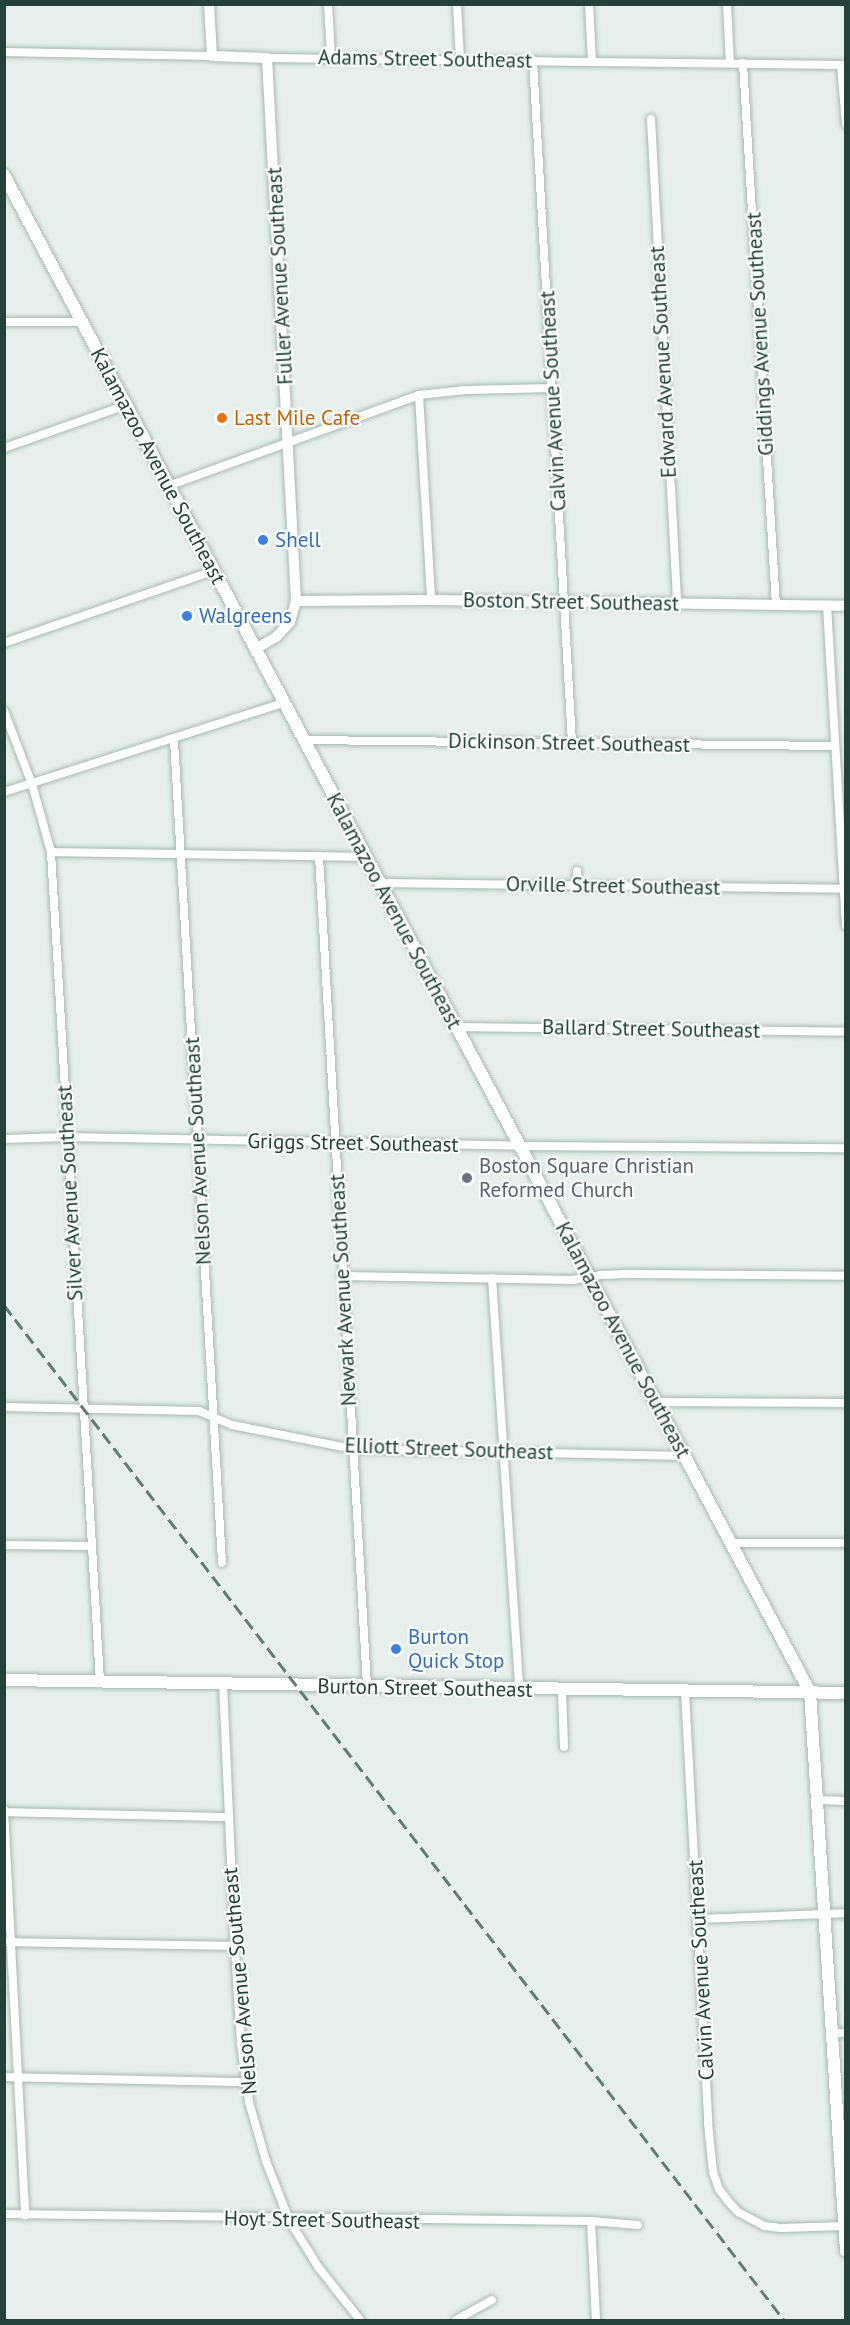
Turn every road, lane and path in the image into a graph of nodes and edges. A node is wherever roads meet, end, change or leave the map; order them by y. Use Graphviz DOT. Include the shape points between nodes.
graph roads {
  1 [pos="209,4"];
  2 [pos="328,4"];
  3 [pos="458,4"];
  4 [pos="589,4"];
  5 [pos="727,4"];
  6 [pos="4,52"];
  7 [pos="212,56"];
  8 [pos="267,58"];
  9 [pos="331,58"];
  10 [pos="460,60"];
  11 [pos="533,60"];
  12 [pos="592,62"];
  13 [pos="730,63"];
  14 [pos="743,63"];
  15 [pos="843,65"];
  16 [pos="651,119"];
  17 [pos="846,124"];
  18 [pos="6,180"];
  19 [pos="4,322"];
  20 [pos="84,322"];
  21 [pos="551,388"];
  22 [pos="419,395"];
  23 [pos="126,405"];
  24 [pos="290,443"];
  25 [pos="4,448"];
  26 [pos="168,486"];
  27 [pos="213,571"];
  28 [pos="431,600"];
  29 [pos="297,601"];
  30 [pos="564,602"];
  31 [pos="677,604"];
  32 [pos="776,605"];
  33 [pos="827,606"];
  34 [pos="846,606"];
  35 [pos="4,643"];
  36 [pos="255,649"];
  37 [pos="283,703"];
  38 [pos="4,711"];
  39 [pos="174,740"];
  40 [pos="304,740"];
  41 [pos="572,742"];
  42 [pos="835,746"];
  43 [pos="32,784"];
  44 [pos="4,792"];
  45 [pos="51,852"];
  46 [pos="181,852"];
  47 [pos="319,856"];
  48 [pos="365,857"];
  49 [pos="577,871"];
  50 [pos="380,883"];
  51 [pos="577,886"];
  52 [pos="844,888"];
  53 [pos="846,925"];
  54 [pos="456,1027"];
  55 [pos="846,1032"];
  56 [pos="67,1137"];
  57 [pos="4,1139"];
  58 [pos="197,1140"];
  59 [pos="335,1141"];
  60 [pos="520,1146"];
  61 [pos="846,1148"];
  62 [pos="342,1276"];
  63 [pos="846,1276"];
  64 [pos="589,1277"];
  65 [pos="492,1278"];
  66 [pos="655,1402"];
  67 [pos="846,1402"];
  68 [pos="4,1407"];
  69 [pos="82,1407"];
  70 [pos="213,1419"];
  71 [pos="353,1449"];
  72 [pos="503,1452"];
  73 [pos="683,1456"];
  74 [pos="731,1543"];
  75 [pos="846,1543"];
  76 [pos="4,1545"];
  77 [pos="91,1546"];
  78 [pos="222,1563"];
  79 [pos="4,1680"];
  80 [pos="100,1681"];
  81 [pos="223,1684"];
  82 [pos="367,1687"];
  83 [pos="519,1689"];
  84 [pos="562,1690"];
  85 [pos="685,1692"];
  86 [pos="810,1692"];
  87 [pos="846,1693"];
  88 [pos="564,1748"];
  89 [pos="818,1800"];
  90 [pos="846,1801"];
  91 [pos="5,1811"];
  92 [pos="228,1817"];
  93 [pos="825,1912"];
  94 [pos="846,1912"];
  95 [pos="698,1919"];
  96 [pos="8,1942"];
  97 [pos="234,1946"];
  98 [pos="832,2033"];
  99 [pos="846,2033"];
  100 [pos="4,2077"];
  101 [pos="18,2077"];
  102 [pos="245,2082"];
  103 [pos="843,2170"];
  104 [pos="4,2214"];
  105 [pos="25,2215"];
  106 [pos="289,2220"];
  107 [pos="591,2221"];
  108 [pos="639,2225"];
  109 [pos="844,2226"];
  110 [pos="846,2251"];
  111 [pos="492,2300"];
  112 [pos="360,2320"];
  113 [pos="456,2320"];
  114 [pos="596,2320"];
  1 -- 7 [label="street"];
  2 -- 9 [label="street"];
  3 -- 10 [label="street"];
  4 -- 12 [label="street"];
  5 -- 13 [label="street"];
  6 -- 7 [label="street, Adams Street Southeast"];
  7 -- 8 [label="street, Adams Street Southeast"];
  8 -- 9 [label="street, Adams Street Southeast"];
  8 -- 24 [label="street, Fuller Avenue Southeast"];
  9 -- 10 [label="street, Adams Street Southeast"];
  10 -- 11 [label="street, Adams Street Southeast"];
  11 -- 12 [label="street, Adams Street Southeast"];
  11 -- 21 [label="street, Calvin Avenue Southeast"];
  12 -- 13 [label="street, Adams Street Southeast"];
  13 -- 14 [label="street, Adams Street Southeast"];
  14 -- 15 [label="street, Adams Street Southeast"];
  14 -- 32 [label="street, Giddings Avenue Southeast"];
  15 -- 17 [label="street"];
  16 -- 31 [label="street, Edward Avenue Southeast"];
  18 -- 20 [label="main road, Kalamazoo Avenue Southeast"];
  19 -- 20 [label="street"];
  20 -- 23 [label="main road, Kalamazoo Avenue Southeast"];
  21 -- 22 [label="street"];
  21 -- 30 [label="street, Calvin Avenue Southeast"];
  22 -- 24 [label="street"];
  22 -- 28 [label="street"];
  23 -- 25 [label="street"];
  23 -- 26 [label="main road, Kalamazoo Avenue Southeast"];
  24 -- 26 [label="street"];
  24 -- 29 [label="street, Fuller Avenue Southeast"];
  26 -- 27 [label="main road, Kalamazoo Avenue Southeast"];
  27 -- 35 [label="street"];
  27 -- 36 [label="main road, Kalamazoo Avenue Southeast"];
  28 -- 29 [label="street, Boston Street Southeast"];
  28 -- 30 [label="street, Boston Street Southeast"];
  29 -- 36 [label="street" via="290,622 276,637"];
  30 -- 31 [label="street, Boston Street Southeast"];
  30 -- 41 [label="street, Calvin Avenue Southeast"];
  31 -- 32 [label="street, Boston Street Southeast"];
  32 -- 33 [label="street, Boston Street Southeast"];
  33 -- 34 [label="street, Boston Street Southeast"];
  33 -- 42 [label="street"];
  36 -- 37 [label="main road, Kalamazoo Avenue Southeast"];
  37 -- 39 [label="street"];
  37 -- 40 [label="main road, Kalamazoo Avenue Southeast"];
  38 -- 43 [label="street, Silver Avenue Southeast"];
  39 -- 43 [label="street"];
  39 -- 46 [label="street, Nelson Avenue Southeast"];
  40 -- 41 [label="street, Dickinson Street Southeast"];
  40 -- 48 [label="main road, Kalamazoo Avenue Southeast"];
  41 -- 42 [label="street, Dickinson Street Southeast"];
  42 -- 52 [label="street"];
  43 -- 44 [label="street"];
  43 -- 45 [label="street, Silver Avenue Southeast"];
  45 -- 46 [label="street"];
  45 -- 56 [label="street, Silver Avenue Southeast"];
  46 -- 47 [label="street"];
  46 -- 58 [label="street, Nelson Avenue Southeast"];
  47 -- 48 [label="street"];
  47 -- 59 [label="street, Newark Avenue Southeast"];
  48 -- 50 [label="main road, Kalamazoo Avenue Southeast"];
  49 -- 51 [label="street"];
  50 -- 51 [label="street, Orville Street Southeast"];
  50 -- 54 [label="main road, Kalamazoo Avenue Southeast"];
  51 -- 52 [label="street, Orville Street Southeast"];
  52 -- 53 [label="street"];
  54 -- 55 [label="street, Ballard Street Southeast"];
  54 -- 60 [label="main road, Kalamazoo Avenue Southeast"];
  56 -- 57 [label="street, Griggs Street Southeast"];
  56 -- 58 [label="street, Griggs Street Southeast"];
  56 -- 69 [label="street, Silver Avenue Southeast"];
  58 -- 59 [label="street, Griggs Street Southeast"];
  58 -- 70 [label="street, Nelson Avenue Southeast"];
  59 -- 60 [label="street, Griggs Street Southeast"];
  59 -- 62 [label="street, Newark Avenue Southeast"];
  60 -- 61 [label="street, Griggs Street Southeast"];
  60 -- 64 [label="main road, Kalamazoo Avenue Southeast"];
  62 -- 65 [label="street"];
  62 -- 71 [label="street, Newark Avenue Southeast"];
  63 -- 64 [label="street"];
  64 -- 65 [label="street"];
  64 -- 66 [label="main road, Kalamazoo Avenue Southeast"];
  65 -- 72 [label="street"];
  66 -- 67 [label="street"];
  66 -- 73 [label="main road, Kalamazoo Avenue Southeast"];
  68 -- 69 [label="street, Elliott Street Southeast"];
  69 -- 70 [label="street, Elliott Street Southeast" via="183,1410"];
  69 -- 77 [label="street, Silver Avenue Southeast"];
  70 -- 71 [label="street, Elliott Street Southeast"];
  70 -- 78 [label="street, Nelson Avenue Southeast"];
  71 -- 72 [label="street, Elliott Street Southeast"];
  71 -- 82 [label="street, Newark Avenue Southeast"];
  72 -- 73 [label="street, Elliott Street Southeast"];
  72 -- 83 [label="street"];
  73 -- 74 [label="main road, Kalamazoo Avenue Southeast"];
  74 -- 75 [label="street"];
  74 -- 86 [label="main road, Kalamazoo Avenue Southeast"];
  76 -- 77 [label="street"];
  77 -- 80 [label="street, Silver Avenue Southeast"];
  79 -- 80 [label="main road, Burton Street Southeast"];
  80 -- 81 [label="main road, Burton Street Southeast"];
  81 -- 82 [label="main road, Burton Street Southeast"];
  81 -- 92 [label="street, Nelson Avenue Southeast"];
  82 -- 83 [label="main road, Burton Street Southeast"];
  83 -- 84 [label="main road, Burton Street Southeast"];
  84 -- 85 [label="main road, Burton Street Southeast"];
  84 -- 88 [label="street"];
  85 -- 86 [label="main road, Burton Street Southeast"];
  85 -- 95 [label="street, Calvin Avenue Southeast"];
  86 -- 87 [label="main road, Burton Street Southeast"];
  86 -- 89 [label="main road, Kalamazoo Avenue Southeast"];
  89 -- 90 [label="street"];
  89 -- 93 [label="main road, Kalamazoo Avenue Southeast"];
  91 -- 92 [label="street"];
  91 -- 96 [label="street"];
  92 -- 97 [label="street, Nelson Avenue Southeast"];
  93 -- 94 [label="street"];
  93 -- 95 [label="street"];
  93 -- 98 [label="main road, Kalamazoo Avenue Southeast"];
  95 -- 109 [label="street, Calvin Avenue Southeast" via="713,2172 718,2189 738,2212 764,2226"];
  96 -- 97 [label="street"];
  96 -- 101 [label="street"];
  97 -- 102 [label="street, Nelson Avenue Southeast"];
  98 -- 99 [label="street"];
  98 -- 103 [label="main road, Kalamazoo Avenue Southeast"];
  100 -- 101 [label="street"];
  101 -- 102 [label="street"];
  101 -- 105 [label="street"];
  102 -- 106 [label="street, Nelson Avenue Southeast" via="258,2138"];
  103 -- 109 [label="main road, Kalamazoo Avenue Southeast"];
  104 -- 105 [label="street, Hoyt Street Southeast"];
  105 -- 106 [label="street, Hoyt Street Southeast"];
  106 -- 107 [label="street, Hoyt Street Southeast"];
  106 -- 112 [label="street, Nelson Avenue Southeast" via="319,2268"];
  107 -- 108 [label="street, Hoyt Street Southeast"];
  107 -- 114 [label="street"];
  109 -- 110 [label="main road, Kalamazoo Avenue Southeast"];
  111 -- 113 [label="street"];
}
